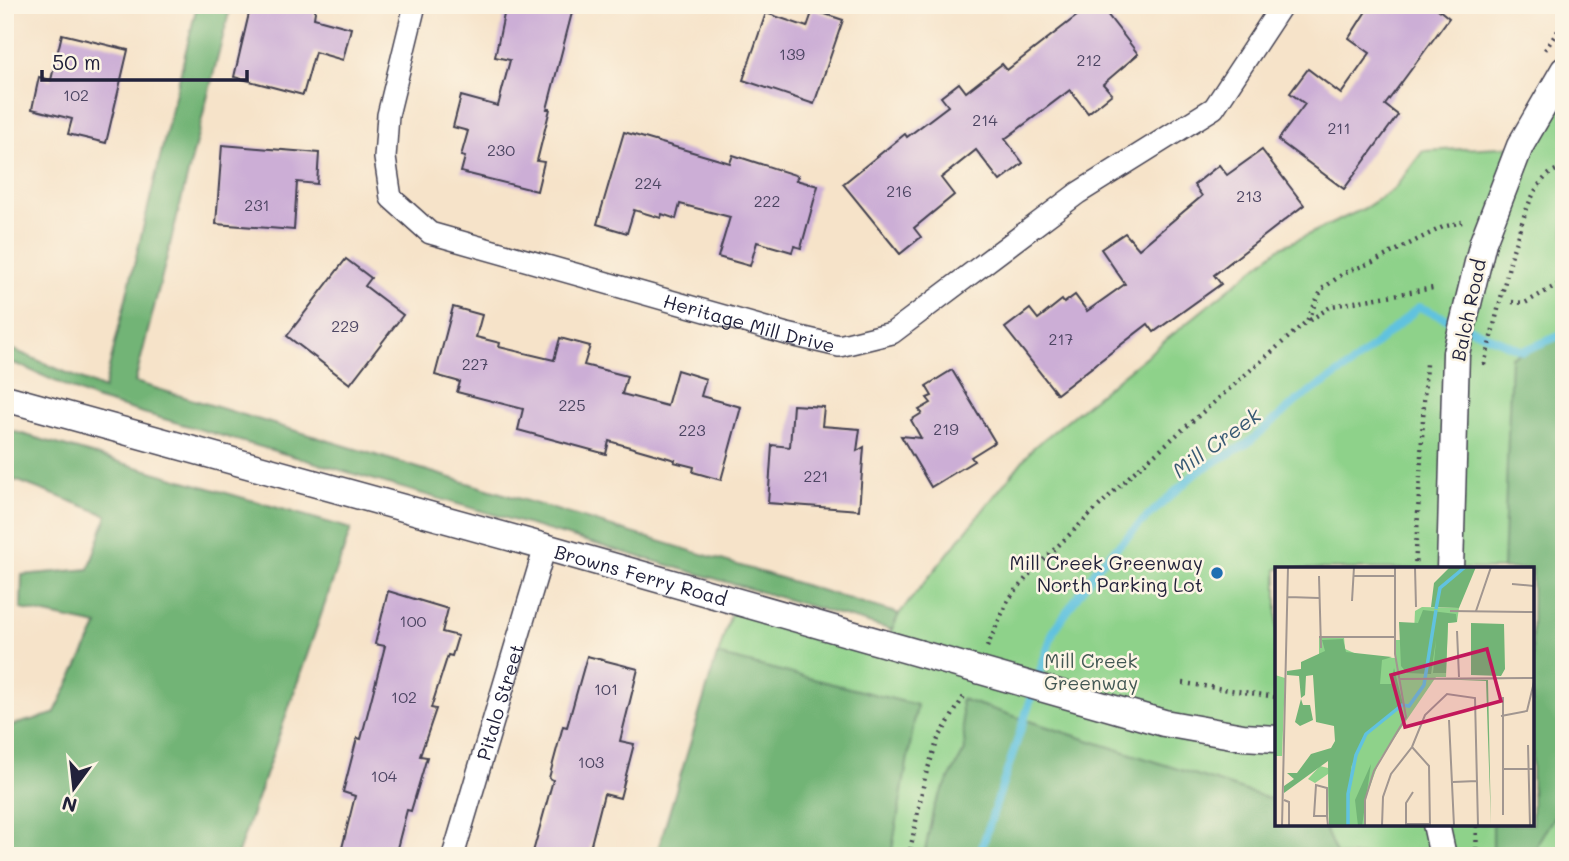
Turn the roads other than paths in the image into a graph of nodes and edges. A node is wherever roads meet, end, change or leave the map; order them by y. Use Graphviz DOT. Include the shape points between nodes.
graph roads {
  1 [pos="415,5"];
  2 [pos="1282,5"];
  3 [pos="1564,70"];
  4 [pos="5,398"];
  5 [pos="545,547"];
  6 [pos="1450,567"];
  7 [pos="1275,739"];
  8 [pos="1436,826"];
  9 [pos="1445,826"];
  10 [pos="453,856"];
  11 [pos="1444,856"];
  1 -- 2 [label="street, Heritage Mill Drive" via="388,115 385,158 391,198 430,233 839,346 892,332 1078,193 1214,107"];
  3 -- 6 [label="street, Balch Road, bridge" via="1520,146 1483,242 1455,353"];
  4 -- 5 [label="street, Browns Ferry Road"];
  5 -- 7 [label="street, Browns Ferry Road" via="1164,723"];
  5 -- 10 [label="street, Pitalo Street"];
  8 -- 11 [label="street"];
  9 -- 11 [label="street"];
}
